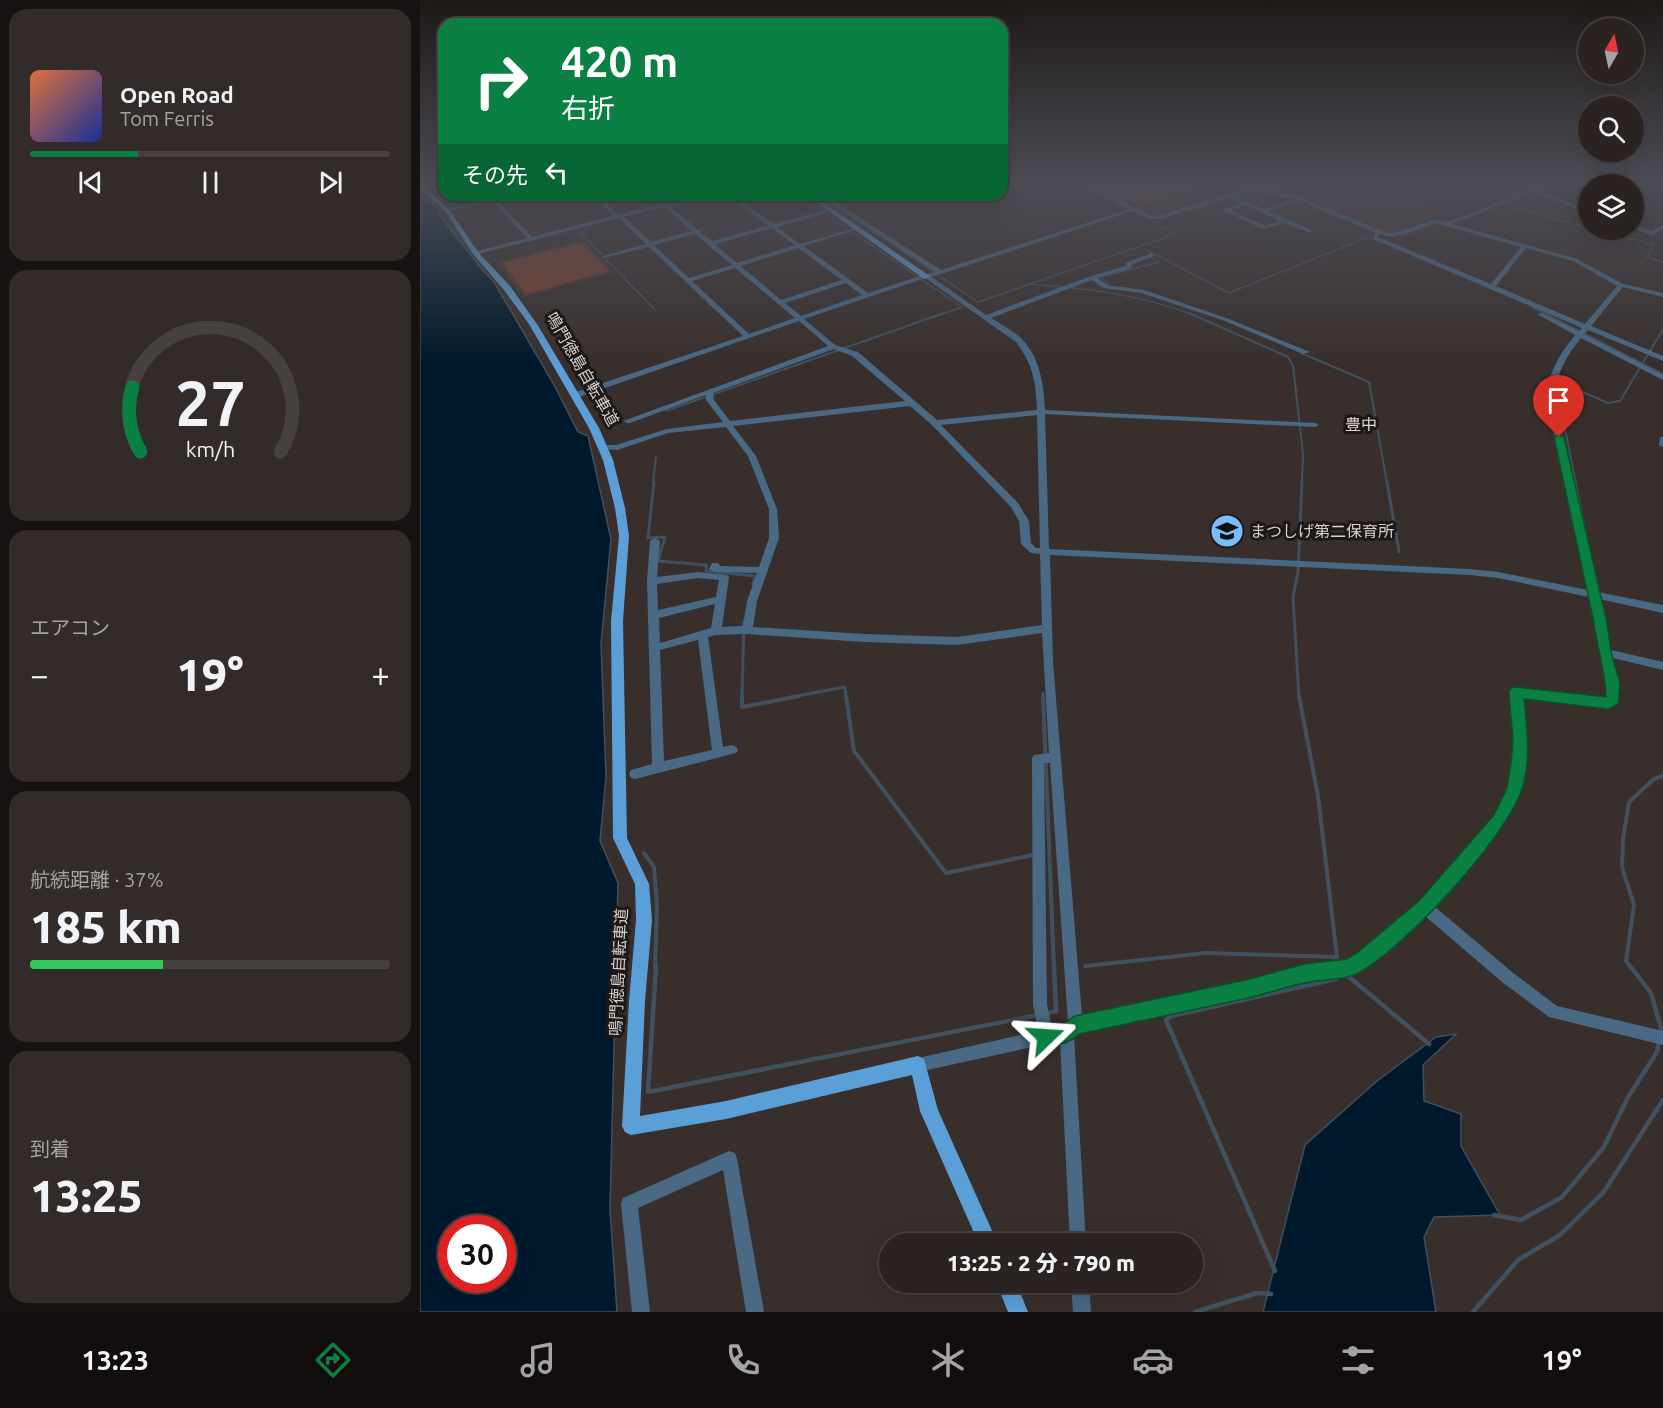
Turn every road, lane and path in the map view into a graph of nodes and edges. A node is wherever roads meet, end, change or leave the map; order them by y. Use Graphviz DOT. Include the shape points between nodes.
graph roads {
  1 [pos="469,242"];
  2 [pos="518,242"];
  3 [pos="658,242"];
  4 [pos="795,242"];
  5 [pos="812,242"];
  6 [pos="877,242"];
  7 [pos="891,242"];
  8 [pos="1032,242"];
  9 [pos="1385,242"];
  10 [pos="1511,242"];
  11 [pos="713,243"];
  12 [pos="652,244"];
  13 [pos="800,246"];
  14 [pos="1525,246"];
  15 [pos="476,253"];
  16 [pos="1152,255"];
  17 [pos="605,257"];
  18 [pos="737,265"];
  19 [pos="939,272"];
  20 [pos="926,276"];
  21 [pos="1093,277"];
  22 [pos="688,280"];
  23 [pos="847,280"];
  24 [pos="1621,285"];
  25 [pos="1492,287"];
  26 [pos="866,295"];
  27 [pos="1663,295"];
  28 [pos="781,302"];
  29 [pos="986,317"];
  30 [pos="799,318"];
  31 [pos="1585,331"];
  32 [pos="747,336"];
  33 [pos="833,347"];
  34 [pos="1306,352"];
  35 [pos="1663,359"];
  36 [pos="1663,378"];
  37 [pos="709,393"];
  38 [pos="576,394"];
  39 [pos="912,403"];
  40 [pos="1042,412"];
  41 [pos="627,421"];
  42 [pos="935,423"];
  43 [pos="729,424"];
  44 [pos="1315,425"];
  45 [pos="1663,439"];
  46 [pos="1663,445"];
  47 [pos="603,447"];
  48 [pos="655,541"];
  49 [pos="1044,552"];
  50 [pos="715,565"];
  51 [pos="762,570"];
  52 [pos="652,581"];
  53 [pos="1593,595"];
  54 [pos="721,599"];
  55 [pos="1663,609"];
  56 [pos="654,615"];
  57 [pos="1048,628"];
  58 [pos="747,630"];
  59 [pos="716,631"];
  60 [pos="703,635"];
  61 [pos="655,648"];
  62 [pos="1604,652"];
  63 [pos="1663,666"];
  64 [pos="732,750"];
  65 [pos="718,753"];
  66 [pos="1055,758"];
  67 [pos="658,767"];
  68 [pos="635,774"];
  69 [pos="1425,907"];
  70 [pos="1071,1029"];
  71 [pos="1046,1037"];
  72 [pos="1663,1038"];
  73 [pos="918,1065"];
  74 [pos="984,1233"];
  75 [pos="1078,1233"];
  76 [pos="1010,1293"];
  77 [pos="1081,1293"];
  78 [pos="641,1312"];
  79 [pos="755,1312"];
  80 [pos="1018,1312"];
  81 [pos="1082,1312"];
  1 -- 15 [label="main road, 鳴門徳島自転車道"];
  2 -- 15 [label="street"];
  3 -- 12 [label="street"];
  4 -- 13 [label="street"];
  5 -- 13 [label="street"];
  6 -- 20 [label="main road"];
  7 -- 19 [label="street"];
  8 -- 19 [label="street"];
  9 -- 25 [label="street"];
  10 -- 14 [label="street"];
  11 -- 18 [label="street"];
  12 -- 17 [label="street"];
  12 -- 22 [label="street"];
  13 -- 18 [label="street"];
  13 -- 23 [label="street"];
  14 -- 24 [label="street" via="1584,263"];
  14 -- 25 [label="street"];
  15 -- 38 [label="main road, 鳴門徳島自転車道" via="533,324"];
  16 -- 21 [label="street" via="1127,264 1130,267"];
  18 -- 22 [label="street"];
  18 -- 28 [label="street"];
  19 -- 20 [label="street"];
  20 -- 26 [label="street"];
  20 -- 29 [label="street"];
  21 -- 29 [label="street"];
  21 -- 34 [label="street" via="1105,287 1142,291"];
  22 -- 32 [label="street"];
  23 -- 26 [label="street"];
  23 -- 28 [label="street"];
  24 -- 27 [label="street"];
  24 -- 31 [label="street"];
  25 -- 31 [label="street"];
  26 -- 30 [label="street"];
  28 -- 30 [label="street"];
  29 -- 40 [label="street" via="1019,340 1029,354 1040,385"];
  30 -- 32 [label="street"];
  30 -- 33 [label="street"];
  31 -- 35 [label="street"];
  31 -- 36 [label="street"];
  31 -- 53 [label="street" via="1553,370 1550,396"];
  32 -- 38 [label="street"];
  33 -- 37 [label="street"];
  33 -- 39 [label="street" via="855,354"];
  37 -- 41 [label="street" via="656,415"];
  37 -- 43 [label="street"];
  38 -- 47 [label="main road, 鳴門徳島自転車道"];
  39 -- 42 [label="street"];
  39 -- 43 [label="street"];
  40 -- 42 [label="street"];
  40 -- 44 [label="street"];
  40 -- 49 [label="street"];
  42 -- 49 [label="street" via="1015,505 1024,521 1029,548"];
  43 -- 47 [label="street" via="667,431 617,448"];
  43 -- 51 [label="street" via="752,456 773,509 774,538"];
  45 -- 46 [label="street"];
  47 -- 73 [label="main road, 鳴門徳島自転車道" via="624,536 617,621 620,838 642,884 644,920 631,1126 726,1110"];
  48 -- 52 [label="street"];
  49 -- 53 [label="street" via="1428,568 1498,575"];
  49 -- 57 [label="street"];
  50 -- 51 [label="street" via="714,569"];
  51 -- 58 [label="street"];
  52 -- 54 [label="street" via="698,575 724,577"];
  52 -- 56 [label="street"];
  53 -- 55 [label="street"];
  53 -- 62 [label="street"];
  54 -- 56 [label="street"];
  54 -- 59 [label="street"];
  56 -- 61 [label="street"];
  57 -- 58 [label="street" via="957,641"];
  57 -- 66 [label="street"];
  58 -- 59 [label="street"];
  59 -- 60 [label="street"];
  60 -- 61 [label="street"];
  60 -- 65 [label="street"];
  61 -- 67 [label="street"];
  62 -- 63 [label="street"];
  62 -- 69 [label="street" via="1613,684 1613,700 1608,703 1516,692 1521,740 1515,788 1500,820"];
  64 -- 65 [label="street"];
  65 -- 67 [label="street"];
  66 -- 70 [label="street"];
  66 -- 71 [label="street" via="1038,758 1040,1004"];
  67 -- 68 [label="street"];
  69 -- 70 [label="street" via="1364,960 1349,968 1305,974"];
  69 -- 72 [label="street" via="1554,1012"];
  70 -- 71 [label="street"];
  70 -- 75 [label="street"];
  71 -- 73 [label="street"];
  73 -- 74 [label="main road" via="929,1111"];
  76 -- 80 [label="main road"];
  77 -- 81 [label="street"];
  78 -- 79 [label="street" via="629,1203 729,1159"];
}
